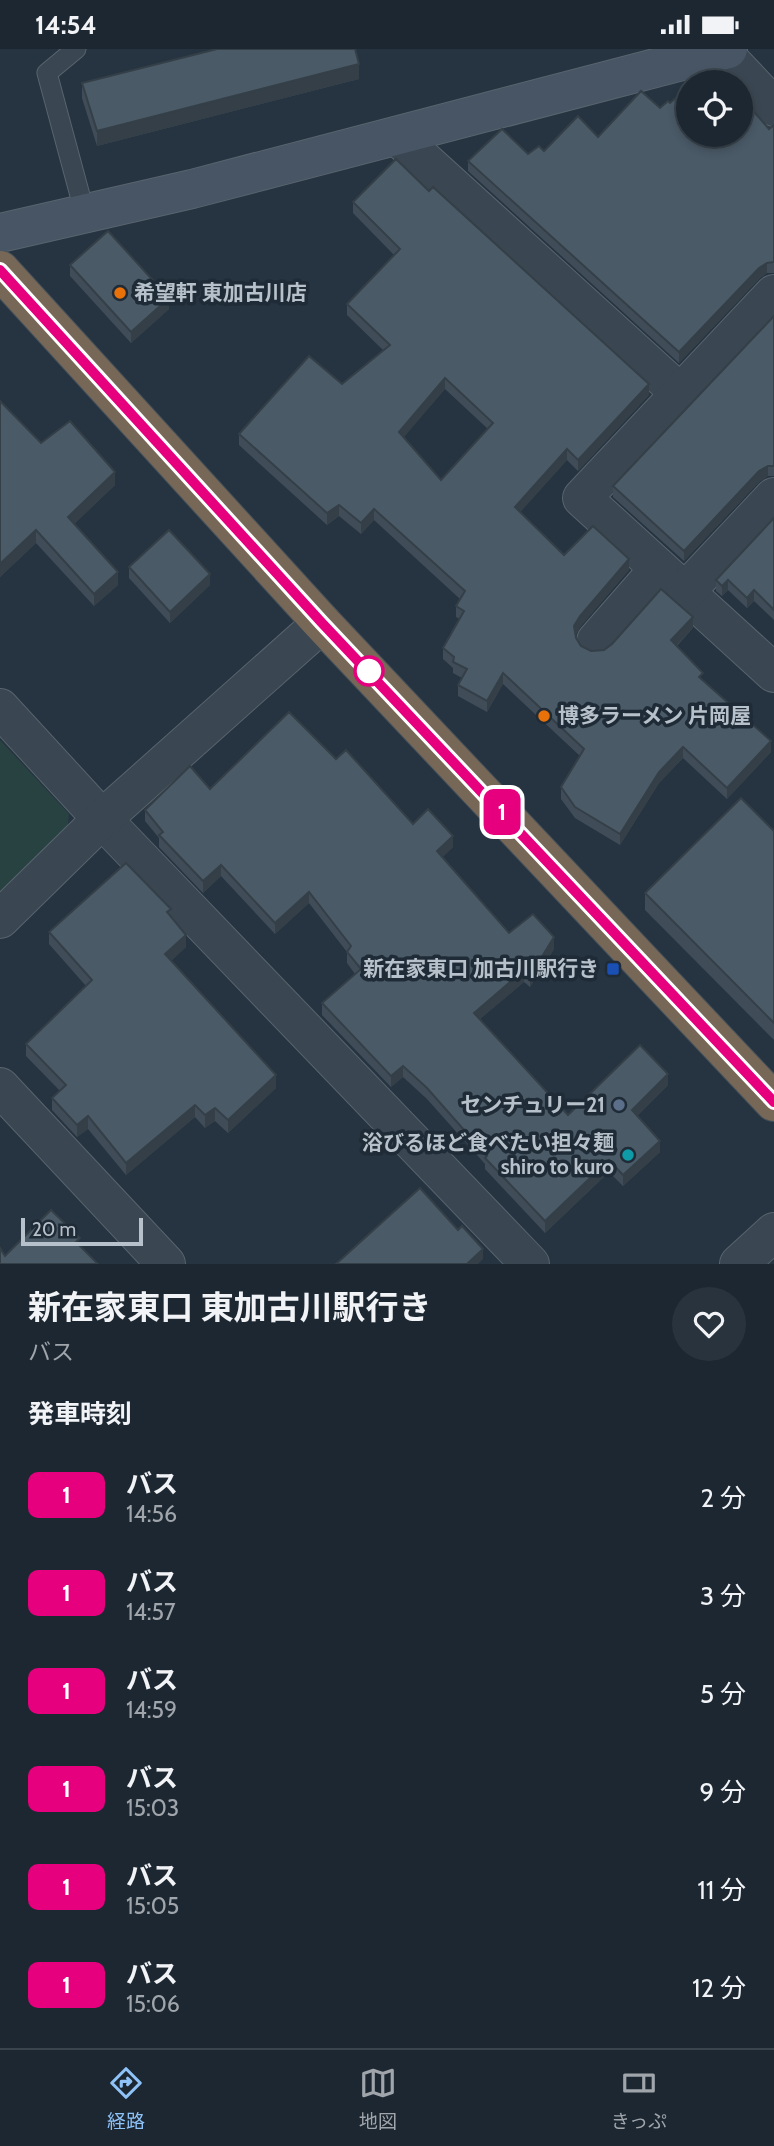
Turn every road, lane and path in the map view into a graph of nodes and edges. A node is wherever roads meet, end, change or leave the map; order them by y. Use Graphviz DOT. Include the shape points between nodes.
graph roads {
  1 [pos="76,49"];
  2 [pos="725,50"];
  3 [pos="774,107"];
  4 [pos="397,136"];
  5 [pos="85,213"];
  6 [pos="0,233"];
  7 [pos="0,270"];
  8 [pos="774,293"];
  9 [pos="680,393"];
  10 [pos="774,497"];
  11 [pos="672,580"];
  12 [pos="322,623"];
  13 [pos="596,641"];
  14 [pos="774,673"];
  15 [pos="0,708"];
  16 [pos="102,819"];
  17 [pos="0,919"];
  18 [pos="0,1087"];
  19 [pos="774,1102"];
  20 [pos="774,1232"];
  21 [pos="166,1264"];
  22 [pos="530,1264"];
  23 [pos="740,1264"];
  1 -- 5 [label="lane" via="47,73"];
  2 -- 3 [label="street"];
  2 -- 4 [label="street"];
  4 -- 5 [label="street"];
  4 -- 9 [label="street"];
  5 -- 6 [label="street"];
  7 -- 12 [label="highway"];
  8 -- 9 [label="street"];
  9 -- 11 [label="street" via="582,498"];
  10 -- 11 [label="street"];
  11 -- 13 [label="street"];
  11 -- 14 [label="street"];
  12 -- 16 [label="street"];
  12 -- 19 [label="highway"];
  15 -- 16 [label="street"];
  16 -- 17 [label="street"];
  16 -- 22 [label="street"];
  18 -- 21 [label="street"];
  20 -- 23 [label="street"];
}
